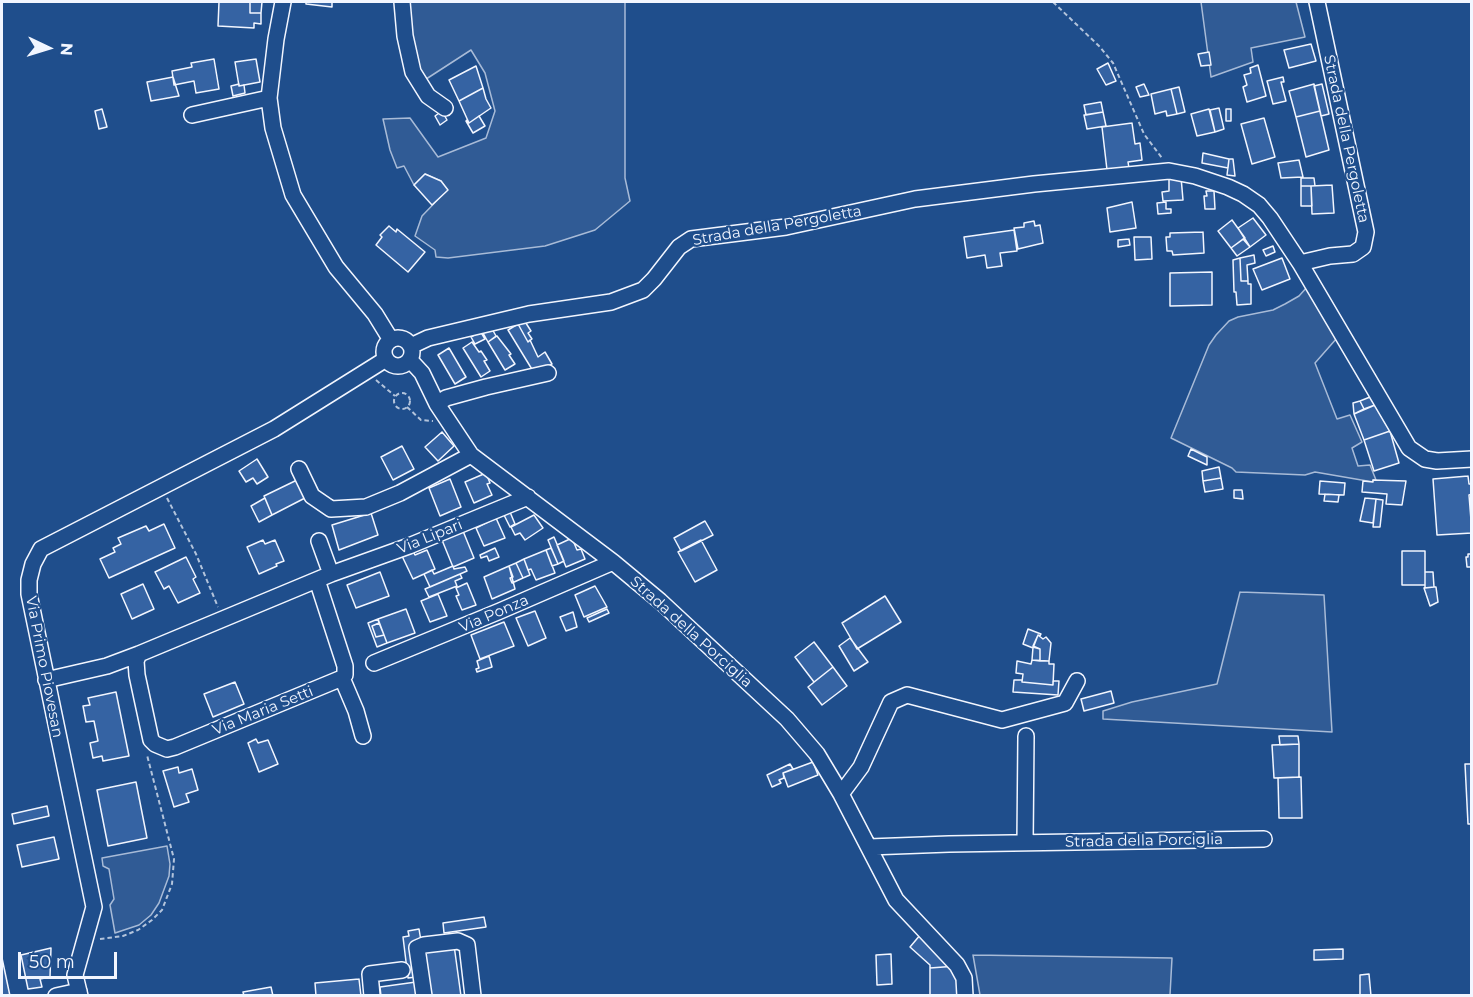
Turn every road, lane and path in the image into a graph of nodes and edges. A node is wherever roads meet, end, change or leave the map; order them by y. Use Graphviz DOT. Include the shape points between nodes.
graph roads {
  1 [pos="283,2"];
  2 [pos="402,2"];
  3 [pos="1053,2"];
  4 [pos="1317,2"];
  5 [pos="269,98"];
  6 [pos="445,108"];
  7 [pos="192,115"];
  8 [pos="1169,171"];
  9 [pos="1300,263"];
  10 [pos="391,340"];
  11 [pos="410,353"];
  12 [pos="386,359"];
  13 [pos="368,369"];
  14 [pos="548,373"];
  15 [pos="395,396"];
  16 [pos="407,407"];
  17 [pos="441,410"];
  18 [pos="471,455"];
  19 [pos="1472,459"];
  20 [pos="298,470"];
  21 [pos="161,486"];
  22 [pos="528,496"];
  23 [pos="319,541"];
  24 [pos="613,562"];
  25 [pos="331,574"];
  26 [pos="317,580"];
  27 [pos="223,619"];
  28 [pos="139,654"];
  29 [pos="374,663"];
  30 [pos="107,666"];
  31 [pos="137,675"];
  32 [pos="342,678"];
  33 [pos="46,680"];
  34 [pos="1077,681"];
  35 [pos="363,735"];
  36 [pos="1026,736"];
  37 [pos="146,751"];
  38 [pos="841,794"];
  39 [pos="1264,839"];
  40 [pos="1025,843"];
  41 [pos="869,848"];
  42 [pos="97,939"];
  43 [pos="402,970"];
  44 [pos="79,993"];
  45 [pos="56,996"];
  46 [pos="372,996"];
  47 [pos="424,996"];
  48 [pos="472,996"];
  49 [pos="965,996"];
  1 -- 5 [label="street"];
  2 -- 6 [label="street" via="413,72 428,96"];
  3 -- 8 [label="path" via="1113,63 1144,134"];
  4 -- 9 [label="street, Strada della Pergoletta" via="1366,232 1363,247 1353,254"];
  5 -- 7 [label="street"];
  5 -- 10 [label="street" via="273,128 293,195 336,267"];
  8 -- 9 [label="street, Strada della Pergoletta" via="1228,187 1259,205"];
  8 -- 11 [label="street, Strada della Pergoletta" via="915,199 786,227 691,239 679,247 643,290 611,302 529,314 428,338"];
  9 -- 19 [label="street, Strada della Pergoletta" via="1409,448 1425,459"];
  10 -- 11 [label="street" via="403,339"];
  10 -- 12 [label="street" via="385,348"];
  11 -- 12 [label="street" via="405,364 398,366"];
  11 -- 17 [label="street, Strada della Porciglia"];
  12 -- 13 [label="street, Via Primo Piovesan"];
  13 -- 15 [label="path"];
  13 -- 21 [label="street, Via Primo Piovesan" via="274,429"];
  14 -- 17 [label="street" via="446,398"];
  15 -- 16 [label="path" via="395,405 400,409"];
  15 -- 16 [label="path" via="401,392 408,395 411,402"];
  16 -- 17 [label="path" via="426,421 434,421"];
  17 -- 18 [label="street, Strada della Porciglia"];
  18 -- 20 [label="street" via="366,507 331,509 312,496"];
  18 -- 22 [label="street, Strada della Porciglia"];
  21 -- 27 [label="path"];
  21 -- 33 [label="street, Via Primo Piovesan" via="41,549 33,564 29,594"];
  22 -- 24 [label="street, Strada della Porciglia"];
  22 -- 25 [label="street, Via Lipari"];
  23 -- 25 [label="street"];
  24 -- 29 [label="street, Via Ponza"];
  24 -- 38 [label="street, Strada della Porciglia" via="787,719 817,754"];
  25 -- 26 [label="street"];
  26 -- 27 [label="street"];
  26 -- 32 [label="street" via="345,666"];
  27 -- 28 [label="street"];
  28 -- 30 [label="street"];
  28 -- 31 [label="street, Via Maria Setti"];
  30 -- 31 [label="street" via="130,669"];
  30 -- 33 [label="street"];
  31 -- 32 [label="street, Via Maria Setti" via="151,740 167,749"];
  32 -- 35 [label="street"];
  33 -- 44 [label="street, Via Primo Piovesan" via="94,907 75,975"];
  34 -- 38 [label="street" via="1065,703 1002,720 907,695 891,702 861,767"];
  36 -- 40 [label="street"];
  37 -- 42 [label="path" via="174,858 172,884 162,910 152,920 123,936"];
  38 -- 41 [label="street, Strada della Porciglia"];
  39 -- 40 [label="street, Strada della Porciglia"];
  40 -- 41 [label="street, Strada della Porciglia"];
  41 -- 49 [label="street, Strada della Porciglia" via="896,900 957,965 964,978"];
  43 -- 46 [label="street" via="370,974"];
  44 -- 45 [label="street"];
  47 -- 48 [label="street" via="417,948 458,941 466,945"];
}
